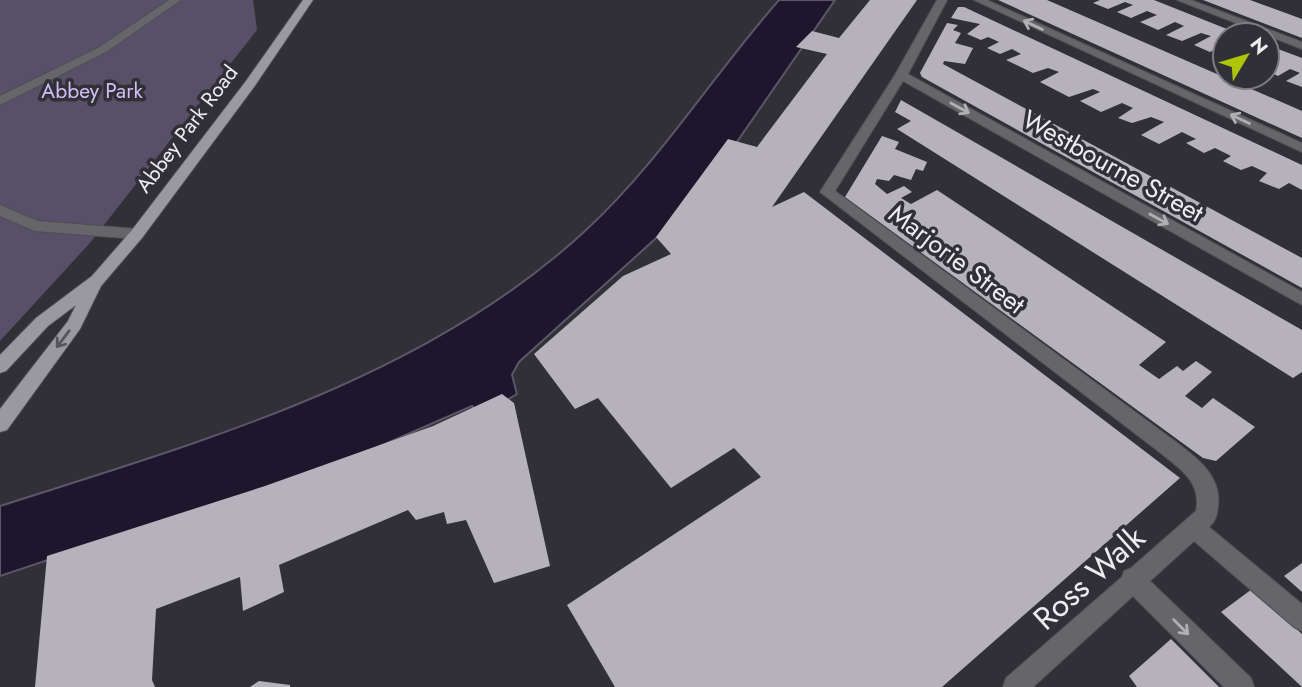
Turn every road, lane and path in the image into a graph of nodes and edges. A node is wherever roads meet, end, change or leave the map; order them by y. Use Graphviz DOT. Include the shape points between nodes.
graph roads {
  1 [pos="176,0"];
  2 [pos="307,0"];
  3 [pos="942,0"];
  4 [pos="979,0"];
  5 [pos="1182,0"];
  6 [pos="1302,46"];
  7 [pos="901,75"];
  8 [pos="0,101"];
  9 [pos="1302,148"];
  10 [pos="0,210"];
  11 [pos="137,234"];
  12 [pos="97,280"];
  13 [pos="1302,299"];
  14 [pos="0,366"];
  15 [pos="0,424"];
  16 [pos="1200,522"];
  17 [pos="1132,579"];
  18 [pos="1302,619"];
  19 [pos="1015,687"];
  20 [pos="1242,687"];
  1 -- 8 [label="street" via="102,50"];
  2 -- 11 [label="main road, Abbey Park Road"];
  3 -- 7 [label="street, Marjorie Street"];
  9 -- 4 [label="street, one-way"];
  5 -- 6 [label="street"];
  7 -- 13 [label="street, Westbourne Street, one-way"];
  7 -- 16 [label="street, Marjorie Street" via="827,192 1192,467 1206,482 1211,499"];
  10 -- 11 [label="street" via="35,226"];
  11 -- 12 [label="main road, Abbey Park Road"];
  12 -- 14 [label="main road, Abbey Park Road" via="42,322"];
  12 -- 15 [label="main road, Abbey Park Road, one-way" via="74,325"];
  16 -- 17 [label="street, Ross Walk"];
  16 -- 18 [label="street"];
  17 -- 19 [label="street, Ross Walk"];
  17 -- 20 [label="street, one-way"];
}
